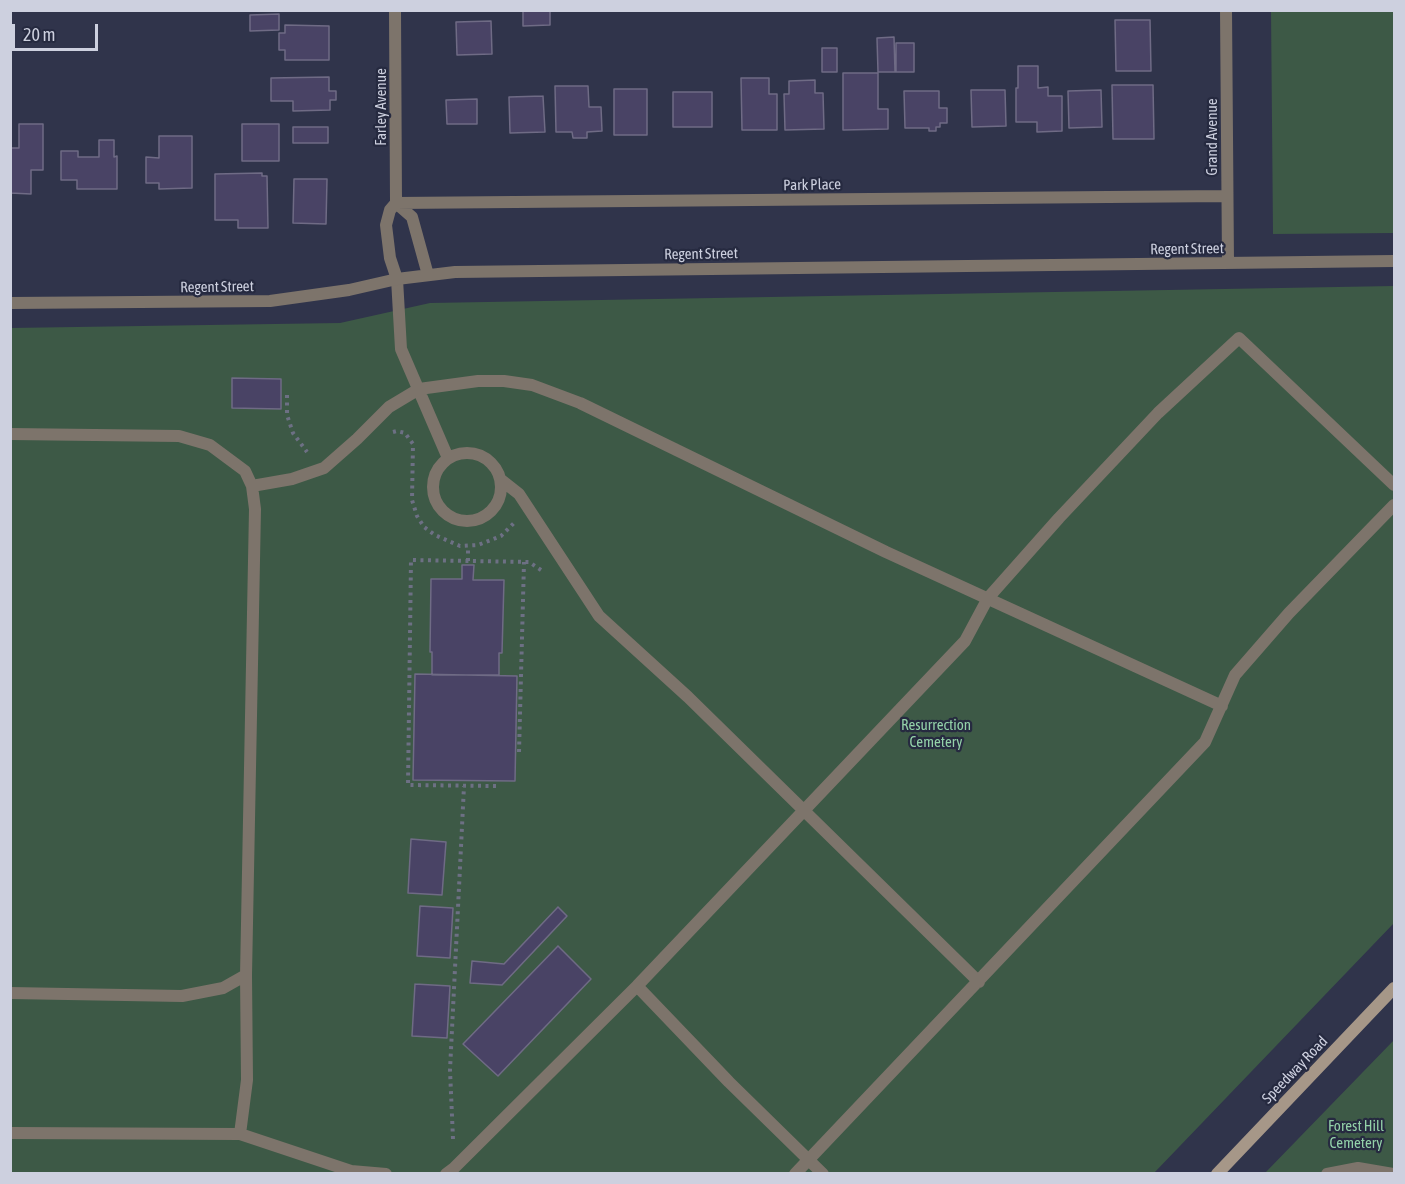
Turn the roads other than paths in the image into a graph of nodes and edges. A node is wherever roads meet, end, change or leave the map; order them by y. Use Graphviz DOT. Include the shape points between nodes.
graph roads {
  1 [pos="395,10"];
  2 [pos="1227,10"];
  3 [pos="1227,196"];
  4 [pos="396,203"];
  5 [pos="1395,261"];
  6 [pos="1228,263"];
  7 [pos="428,275"];
  8 [pos="397,279"];
  9 [pos="10,303"];
  10 [pos="419,389"];
  11 [pos="10,434"];
  12 [pos="448,458"];
  13 [pos="500,479"];
  14 [pos="1395,485"];
  15 [pos="252,486"];
  16 [pos="1395,505"];
  17 [pos="988,598"];
  18 [pos="1222,706"];
  19 [pos="803,810"];
  20 [pos="246,975"];
  21 [pos="979,982"];
  22 [pos="637,986"];
  23 [pos="1395,988"];
  24 [pos="10,993"];
  25 [pos="10,1133"];
  26 [pos="240,1134"];
  27 [pos="809,1160"];
  28 [pos="450,1171"];
  29 [pos="386,1173"];
  30 [pos="795,1173"];
  31 [pos="823,1173"];
  32 [pos="1217,1173"];
  33 [pos="1328,1173"];
  34 [pos="1392,1173"];
  1 -- 4 [label="street, Farley Avenue"];
  2 -- 3 [label="street, Grand Avenue"];
  3 -- 4 [label="street, Park Place"];
  3 -- 6 [label="street, Grand Avenue"];
  4 -- 7 [label="street" via="412,217"];
  4 -- 8 [label="street, Farley Avenue" via="386,225"];
  5 -- 6 [label="street, Regent Street"];
  6 -- 7 [label="street, Regent Street"];
  7 -- 8 [label="street, Regent Street"];
  8 -- 9 [label="street, Regent Street" via="270,301"];
  8 -- 10 [label="street, Farley Avenue" via="401,349"];
  10 -- 12 [label="street, Farley Avenue"];
  10 -- 15 [label="street" via="389,407 324,468"];
  10 -- 17 [label="street" via="478,381 532,385 580,403"];
  11 -- 15 [label="street" via="179,436 210,445 245,471"];
  12 -- 13 [label="street" via="459,453 482,456"];
  12 -- 13 [label="street" via="435,475 433,496 445,514 454,519 476,520 487,515 500,495"];
  13 -- 19 [label="street" via="519,494 599,616"];
  14 -- 17 [label="street" via="1239,338 1158,412"];
  15 -- 20 [label="street" via="255,521"];
  16 -- 18 [label="street" via="1288,613 1235,675"];
  17 -- 18 [label="street"];
  17 -- 19 [label="street" via="965,641"];
  18 -- 21 [label="street" via="1205,742"];
  19 -- 21 [label="street"];
  19 -- 22 [label="street"];
  20 -- 24 [label="street" via="223,988 182,996"];
  20 -- 26 [label="street" via="247,1080"];
  21 -- 27 [label="street"];
  22 -- 27 [label="street"];
  22 -- 28 [label="street"];
  23 -- 32 [label="main road, Speedway Road"];
  25 -- 26 [label="street"];
  26 -- 29 [label="street" via="351,1171"];
  27 -- 30 [label="street"];
  27 -- 31 [label="street"];
  33 -- 34 [label="street" via="1358,1168"];
}
